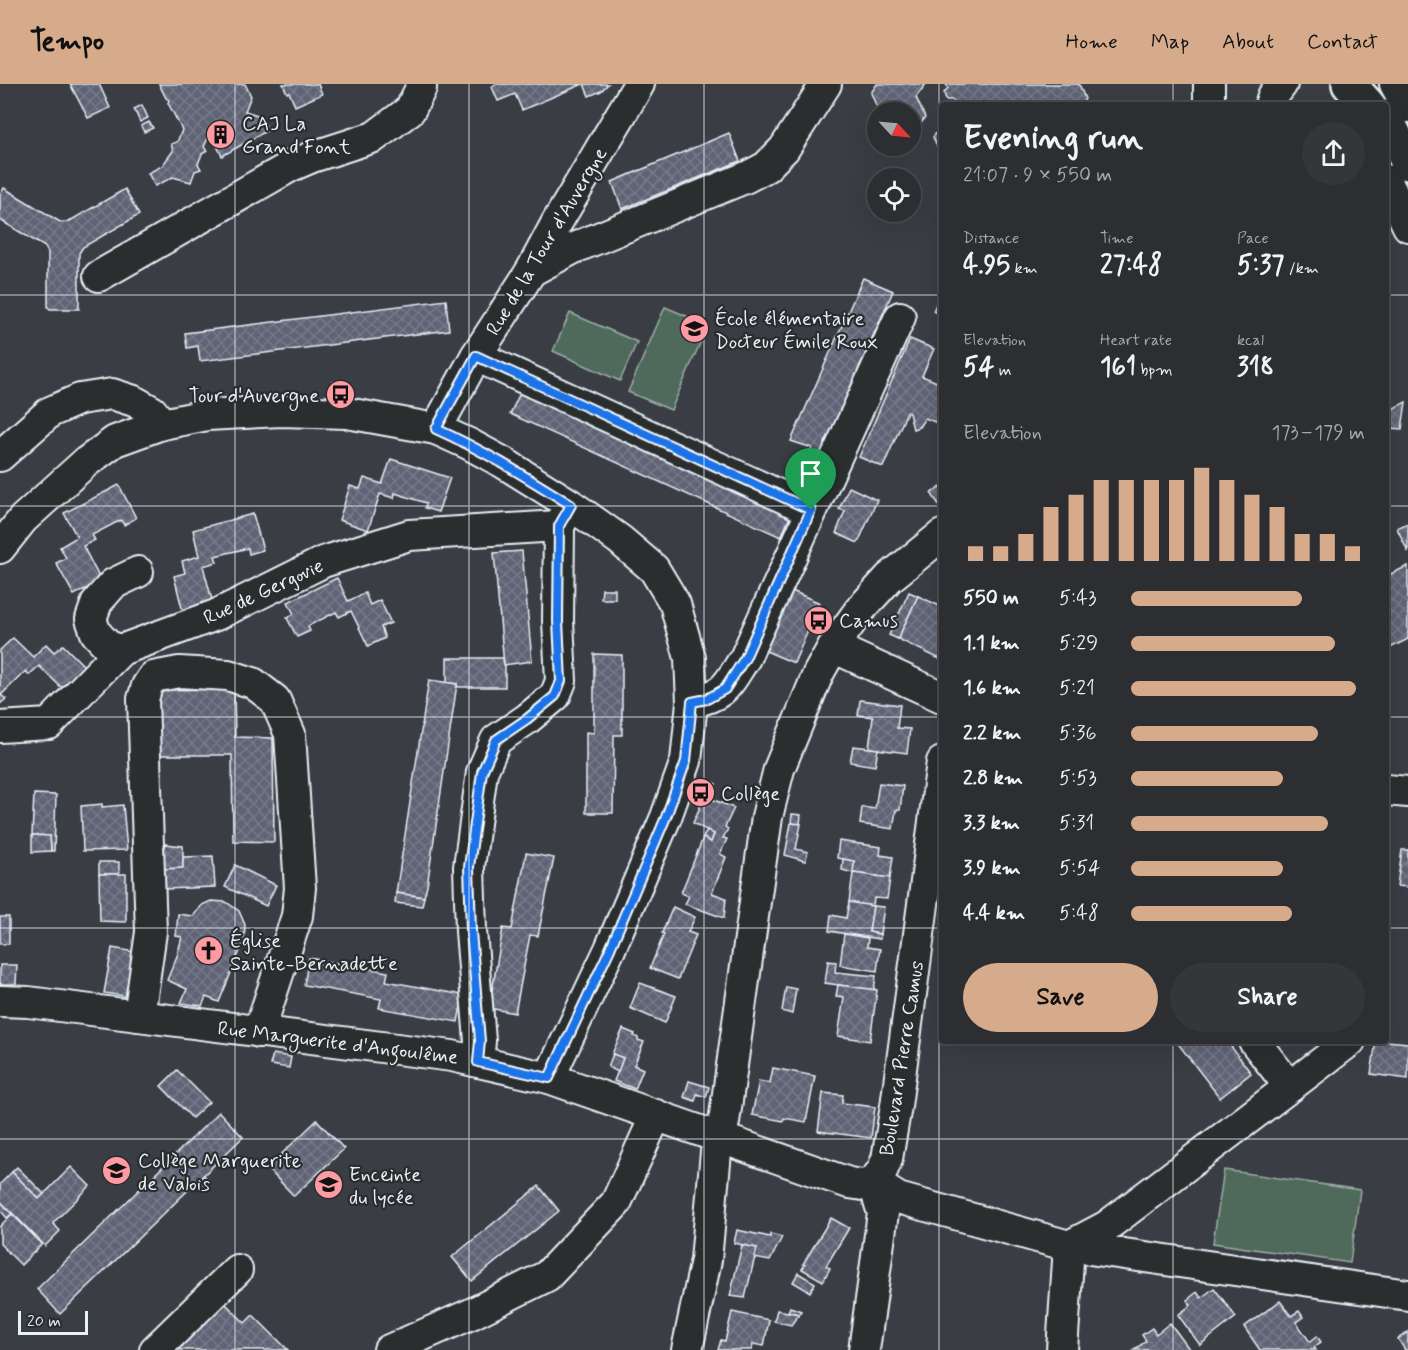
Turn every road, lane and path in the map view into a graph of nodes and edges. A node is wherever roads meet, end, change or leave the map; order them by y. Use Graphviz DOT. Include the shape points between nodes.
graph roads {
  1 [pos="421,84"];
  2 [pos="639,84"];
  3 [pos="826,84"];
  4 [pos="1209,84"];
  5 [pos="1282,84"];
  6 [pos="1342,84"];
  7 [pos="1349,84"];
  8 [pos="1370,84"];
  9 [pos="1395,84"];
  10 [pos="1209,102"];
  11 [pos="1271,102"];
  12 [pos="1350,102"];
  13 [pos="1365,102"];
  14 [pos="1379,102"];
  15 [pos="1397,129"];
  16 [pos="1389,186"];
  17 [pos="1408,226"];
  18 [pos="531,271"];
  19 [pos="99,276"];
  20 [pos="900,317"];
  21 [pos="476,356"];
  22 [pos="162,424"];
  23 [pos="436,429"];
  24 [pos="0,456"];
  25 [pos="811,510"];
  26 [pos="565,516"];
  27 [pos="939,537"];
  28 [pos="0,548"];
  29 [pos="138,572"];
  30 [pos="833,647"];
  31 [pos="121,650"];
  32 [pos="939,696"];
  33 [pos="692,702"];
  34 [pos="0,727"];
  35 [pos="939,785"];
  36 [pos="1389,789"];
  37 [pos="1408,792"];
  38 [pos="0,1001"];
  39 [pos="139,1016"];
  40 [pos="259,1032"];
  41 [pos="1256,1044"];
  42 [pos="1346,1044"];
  43 [pos="478,1062"];
  44 [pos="549,1078"];
  45 [pos="1290,1087"];
  46 [pos="656,1115"];
  47 [pos="721,1137"];
  48 [pos="873,1182"];
  49 [pos="1069,1246"];
  50 [pos="237,1270"];
  51 [pos="1408,1295"];
  52 [pos="155,1350"];
  53 [pos="389,1350"];
  54 [pos="687,1350"];
  55 [pos="864,1350"];
  56 [pos="1062,1350"];
  1 -- 19 [label="street" via="410,110 374,137 291,166"];
  2 -- 18 [label="street, Rue de la Tour d'Auvergne"];
  3 -- 18 [label="street" via="784,148 766,167 574,248"];
  4 -- 10 [label="street"];
  5 -- 11 [label="street"];
  6 -- 12 [label="street"];
  7 -- 13 [label="main road"];
  8 -- 14 [label="main road"];
  9 -- 15 [label="street"];
  16 -- 17 [label="street"];
  18 -- 21 [label="street, Rue de la Tour d'Auvergne"];
  20 -- 25 [label="street"];
  21 -- 23 [label="street, Rue de la Tour d'Auvergne"];
  21 -- 25 [label="street"];
  22 -- 23 [label="street" via="207,415 281,411 347,413"];
  22 -- 24 [label="street" via="152,411 112,394 80,399 50,412"];
  22 -- 28 [label="street" via="115,441 22,519"];
  23 -- 26 [label="street" via="504,463"];
  25 -- 33 [label="street" via="745,658 725,689"];
  26 -- 31 [label="street, Rue de Gergovie" via="409,535 323,562 216,615"];
  26 -- 33 [label="street" via="620,540 654,569 675,604 690,658"];
  26 -- 43 [label="street" via="558,621 561,681 555,696 496,740 482,772 469,867"];
  27 -- 30 [label="street" via="889,578"];
  29 -- 31 [label="street" via="112,584 97,602 91,619 96,633 108,646"];
  30 -- 32 [label="street"];
  30 -- 47 [label="street" via="778,769 767,817"];
  31 -- 34 [label="street, Rue de Gergovie" via="49,724"];
  33 -- 44 [label="street" via="686,761 666,817"];
  35 -- 48 [label="street, Boulevard Pierre Camus" via="897,1106 887,1159"];
  36 -- 37 [label="street"];
  38 -- 39 [label="street, Rue Marguerite d'Angoulême"];
  39 -- 40 [label="street, Rue Marguerite d'Angoulême"];
  39 -- 40 [label="street" via="151,932 143,699 153,677 179,672 228,675 253,683 275,699 290,734 300,888 297,916"];
  40 -- 43 [label="street, Rue Marguerite d'Angoulême"];
  41 -- 45 [label="street"];
  42 -- 45 [label="street"];
  43 -- 44 [label="street, Rue Marguerite d'Angoulême"];
  44 -- 46 [label="street, Rue Marguerite d'Angoulême"];
  45 -- 49 [label="street" via="1107,1226"];
  46 -- 47 [label="street, Rue Marguerite d'Angoulême"];
  46 -- 53 [label="street" via="616,1203 547,1276"];
  47 -- 48 [label="street, Rue Marguerite d'Angoulême" via="849,1183"];
  47 -- 54 [label="street" via="716,1152 706,1260"];
  48 -- 49 [label="street" via="898,1198"];
  48 -- 55 [label="street, Boulevard Pierre Camus" via="883,1213"];
  49 -- 51 [label="street"];
  49 -- 56 [label="street"];
  50 -- 52 [label="street"];
}
